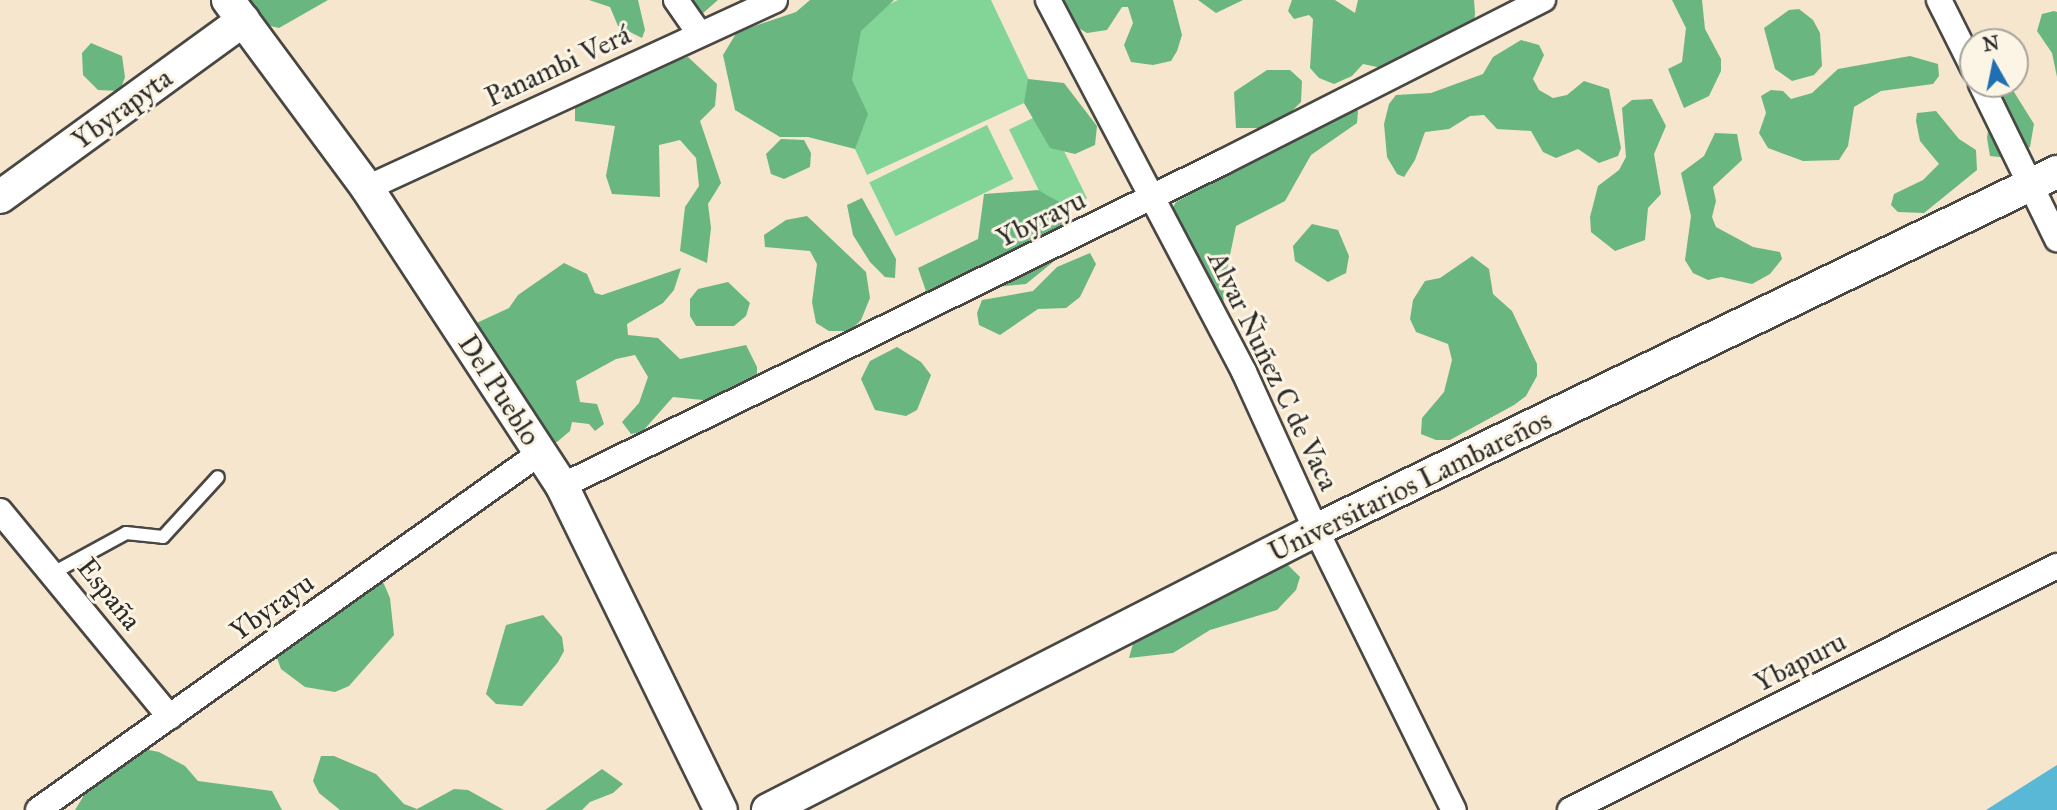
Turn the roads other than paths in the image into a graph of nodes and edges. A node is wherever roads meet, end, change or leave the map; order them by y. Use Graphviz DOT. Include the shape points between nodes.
graph roads {
  1 [pos="676,0"];
  2 [pos="775,0"];
  3 [pos="1048,0"];
  4 [pos="1544,0"];
  5 [pos="1939,0"];
  6 [pos="236,10"];
  7 [pos="699,33"];
  8 [pos="1959,40"];
  9 [pos="1990,98"];
  10 [pos="2044,178"];
  11 [pos="367,188"];
  12 [pos="0,197"];
  13 [pos="1153,197"];
  14 [pos="2057,239"];
  15 [pos="540,453"];
  16 [pos="218,477"];
  17 [pos="562,486"];
  18 [pos="0,511"];
  19 [pos="1316,530"];
  20 [pos="2057,566"];
  21 [pos="53,573"];
  22 [pos="170,717"];
  23 [pos="38,810"];
  24 [pos="721,810"];
  25 [pos="768,810"];
  26 [pos="1454,810"];
  27 [pos="1570,810"];
  1 -- 7 [label="street"];
  2 -- 7 [label="street, Panambi Verá"];
  3 -- 13 [label="street, Alvar Ñuñez C de Vaca"];
  4 -- 13 [label="street, Ybyrayu"];
  5 -- 8 [label="street"];
  6 -- 11 [label="street, Del Pueblo"];
  6 -- 12 [label="street, Ybyrapyta"];
  7 -- 11 [label="street, Panambi Verá"];
  9 -- 10 [label="street"];
  10 -- 14 [label="street"];
  10 -- 19 [label="street, Universitarios Lambareños"];
  11 -- 15 [label="street, Del Pueblo"];
  13 -- 17 [label="street, Ybyrayu"];
  13 -- 19 [label="street, Alvar Ñuñez C de Vaca" via="1244,372"];
  15 -- 17 [label="street, Del Pueblo"];
  15 -- 22 [label="street, Ybyrayu"];
  16 -- 21 [label="lane" via="163,537 126,533"];
  17 -- 24 [label="street, Del Pueblo"];
  18 -- 21 [label="street, España"];
  19 -- 25 [label="street, Universitarios Lambareños"];
  19 -- 26 [label="street, Alvar Ñuñez C de Vaca"];
  20 -- 27 [label="street, Ybapuru"];
  21 -- 22 [label="street, España"];
  22 -- 23 [label="street, Ybyrayu"];
}
